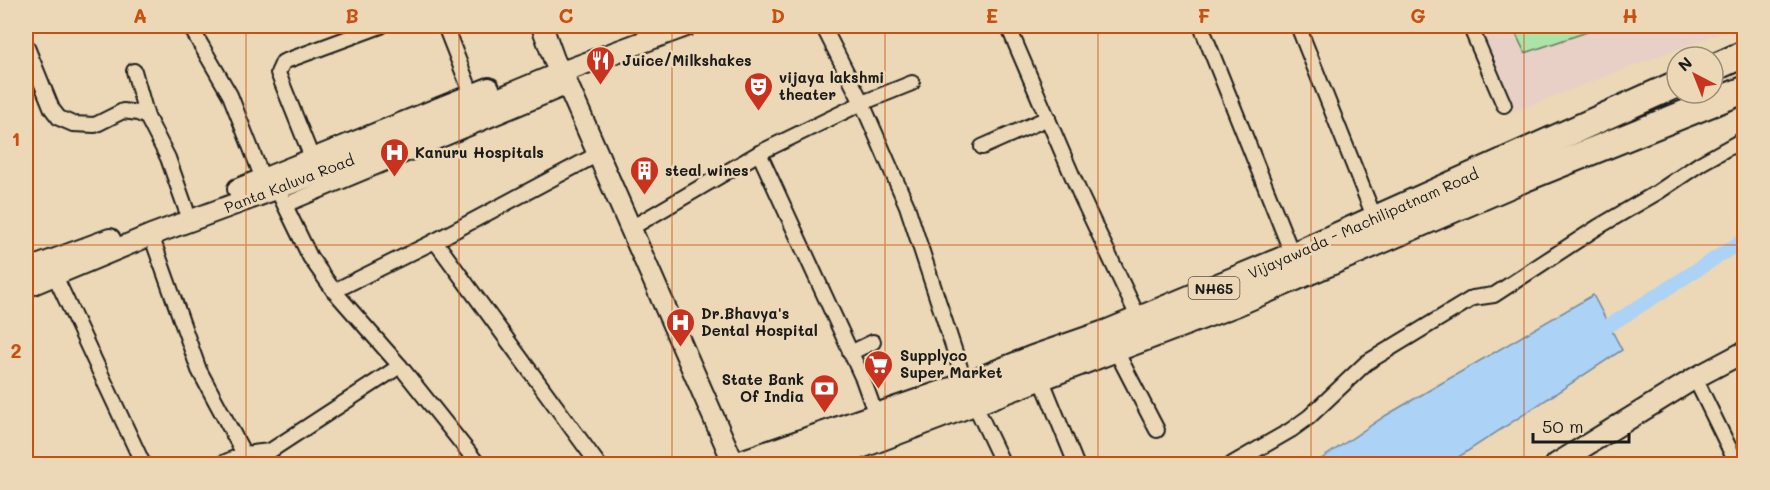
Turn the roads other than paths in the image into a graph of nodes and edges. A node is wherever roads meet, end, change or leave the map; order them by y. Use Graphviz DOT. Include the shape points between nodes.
graph roads {
  1 [pos="190,26"];
  2 [pos="381,26"];
  3 [pos="445,26"];
  4 [pos="542,26"];
  5 [pos="657,26"];
  6 [pos="686,26"];
  7 [pos="823,26"];
  8 [pos="1008,26"];
  9 [pos="1201,26"];
  10 [pos="1298,26"];
  11 [pos="1470,26"];
  12 [pos="354,30"];
  13 [pos="26,45"];
  14 [pos="1744,54"];
  15 [pos="1725,63"];
  16 [pos="134,71"];
  17 [pos="562,74"];
  18 [pos="912,83"];
  19 [pos="1665,89"];
  20 [pos="1744,90"];
  21 [pos="471,95"];
  22 [pos="862,103"];
  23 [pos="1504,105"];
  24 [pos="147,117"];
  25 [pos="1048,118"];
  26 [pos="1744,139"];
  27 [pos="982,147"];
  28 [pos="759,153"];
  29 [pos="598,154"];
  30 [pos="312,158"];
  31 [pos="275,191"];
  32 [pos="186,209"];
  33 [pos="1375,219"];
  34 [pos="631,228"];
  35 [pos="151,236"];
  36 [pos="435,241"];
  37 [pos="1293,256"];
  38 [pos="41,270"];
  39 [pos="26,286"];
  40 [pos="334,291"];
  41 [pos="1139,319"];
  42 [pos="873,342"];
  43 [pos="1115,349"];
  44 [pos="1744,352"];
  45 [pos="850,353"];
  46 [pos="400,366"];
  47 [pos="1041,378"];
  48 [pos="1695,378"];
  49 [pos="970,394"];
  50 [pos="877,418"];
  51 [pos="1156,430"];
  52 [pos="244,454"];
  53 [pos="748,463"];
  54 [pos="143,465"];
  55 [pos="221,465"];
  56 [pos="478,465"];
  57 [pos="598,465"];
  58 [pos="810,465"];
  59 [pos="1003,465"];
  60 [pos="1077,465"];
  61 [pos="1232,465"];
  62 [pos="1557,465"];
  63 [pos="1737,465"];
  1 -- 31 [label="street" via="230,95"];
  2 -- 12 [label="street"];
  3 -- 21 [label="street"];
  4 -- 17 [label="street"];
  5 -- 17 [label="street, Panta Kaluva Road"];
  6 -- 17 [label="street, Panta Kaluva Road"];
  7 -- 22 [label="street"];
  8 -- 25 [label="street"];
  9 -- 37 [label="street"];
  10 -- 33 [label="street"];
  11 -- 23 [label="street"];
  12 -- 30 [label="street" via="283,62 278,73"];
  13 -- 24 [label="street" via="59,118 73,124 95,125 123,111"];
  14 -- 15 [label="highway"];
  16 -- 24 [label="street"];
  17 -- 21 [label="street, Panta Kaluva Road"];
  17 -- 29 [label="street"];
  17 -- 31 [label="street, Panta Kaluva Road"];
  18 -- 22 [label="street"];
  19 -- 33 [label="highway, Vijayawada - Machilipatnam Road / NH65"];
  20 -- 43 [label="highway, Vijayawada - Machilipatnam Road / NH65" via="1235,303"];
  21 -- 30 [label="street, Panta Kaluva Road"];
  22 -- 28 [label="street"];
  22 -- 49 [label="street" via="907,206"];
  24 -- 32 [label="street" via="168,158"];
  25 -- 27 [label="street"];
  25 -- 41 [label="street"];
  26 -- 61 [label="street" via="1494,295 1473,298 1366,363 1309,417"];
  28 -- 34 [label="street"];
  28 -- 45 [label="street"];
  29 -- 34 [label="street"];
  29 -- 36 [label="street"];
  30 -- 31 [label="street, Panta Kaluva Road"];
  31 -- 32 [label="street, Panta Kaluva Road"];
  31 -- 35 [label="street, Panta Kaluva Road"];
  31 -- 40 [label="street" via="310,257"];
  32 -- 38 [label="street, Panta Kaluva Road"];
  33 -- 37 [label="highway, Vijayawada - Machilipatnam Road / NH65"];
  34 -- 53 [label="street"];
  35 -- 38 [label="street, Panta Kaluva Road"];
  35 -- 52 [label="street" via="199,370"];
  36 -- 40 [label="street"];
  36 -- 57 [label="street"];
  37 -- 41 [label="highway, Vijayawada - Machilipatnam Road / NH65"];
  38 -- 39 [label="street, Panta Kaluva Road"];
  38 -- 54 [label="street"];
  40 -- 46 [label="street"];
  41 -- 49 [label="highway, Vijayawada - Machilipatnam Road / NH65"];
  42 -- 45 [label="street"];
  43 -- 47 [label="highway, Vijayawada - Machilipatnam Road / NH65"];
  43 -- 51 [label="street"];
  44 -- 48 [label="street"];
  45 -- 50 [label="street"];
  46 -- 52 [label="street" via="270,451"];
  46 -- 56 [label="street"];
  47 -- 49 [label="highway, Vijayawada - Machilipatnam Road / NH65"];
  47 -- 60 [label="street"];
  48 -- 62 [label="street"];
  48 -- 63 [label="street"];
  49 -- 50 [label="highway, Vijayawada - Machilipatnam Road / NH65"];
  49 -- 58 [label="highway, Vijayawada - Machilipatnam Road / NH65"];
  49 -- 59 [label="street"];
  50 -- 53 [label="highway, Vijayawada - Machilipatnam Road / NH65"];
  52 -- 55 [label="street"];
}
